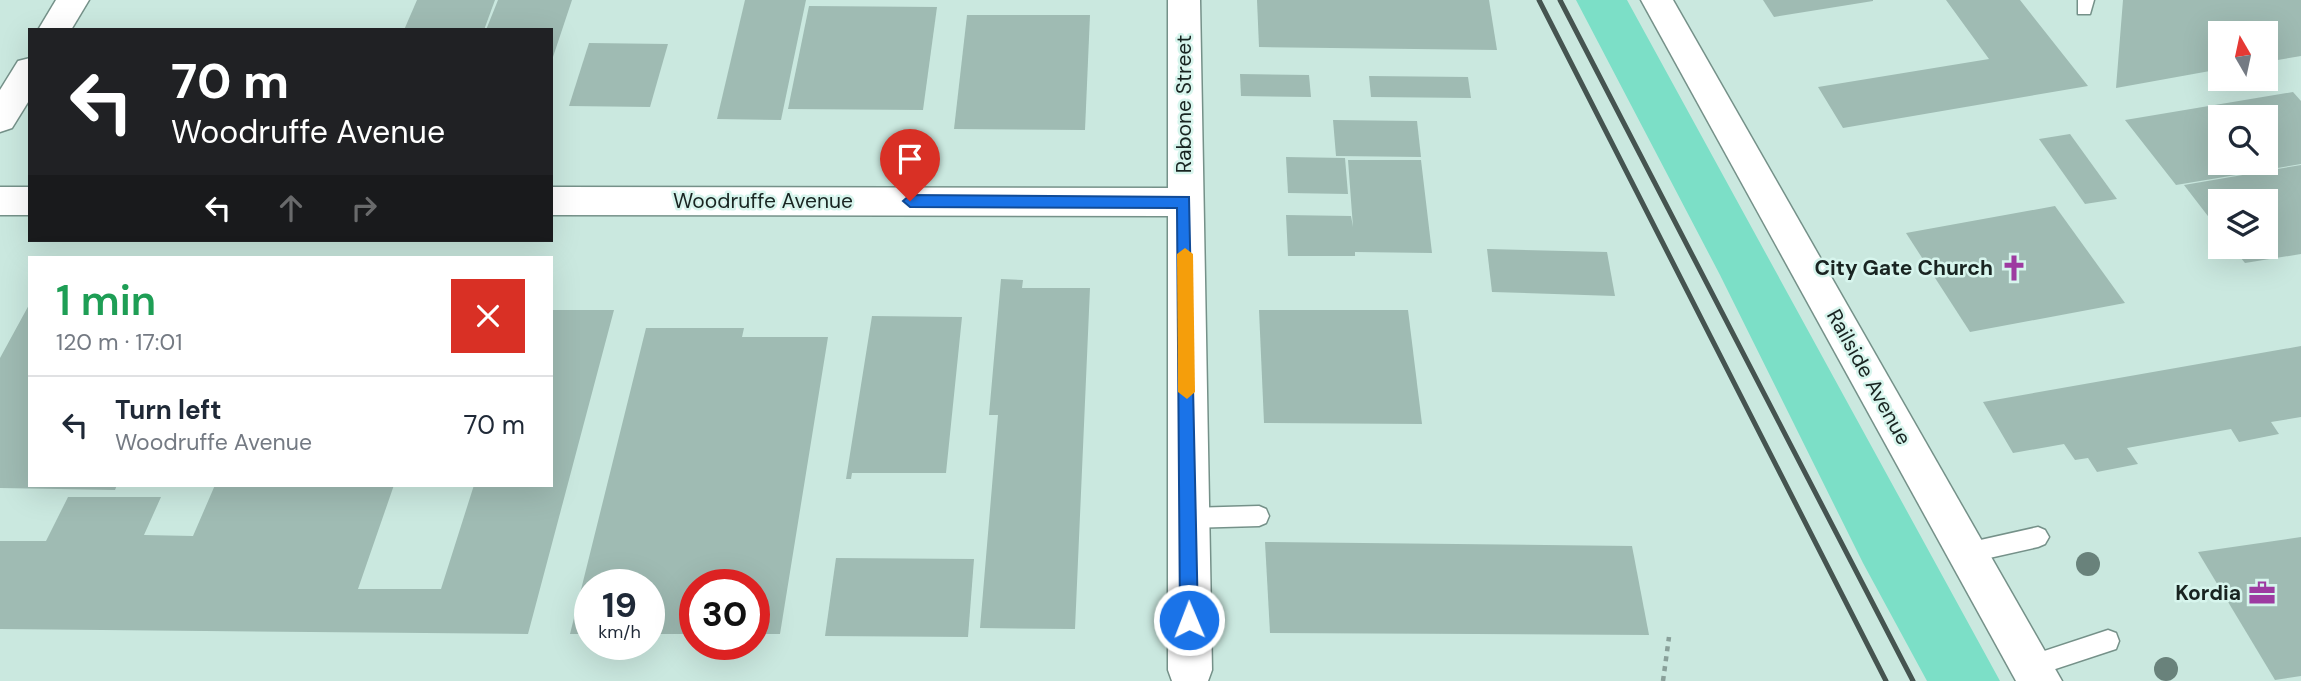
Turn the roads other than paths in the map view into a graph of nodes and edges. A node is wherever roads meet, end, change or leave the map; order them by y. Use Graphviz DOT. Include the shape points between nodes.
graph roads {
  1 [pos="73,0"];
  2 [pos="1184,0"];
  3 [pos="1657,0"];
  4 [pos="55,28"];
  5 [pos="28,73"];
  6 [pos="3,110"];
  7 [pos="0,201"];
  8 [pos="28,201"];
  9 [pos="553,201"];
  10 [pos="1184,202"];
  11 [pos="1258,516"];
  12 [pos="1188,518"];
  13 [pos="2038,537"];
  14 [pos="1967,553"];
  15 [pos="2108,641"];
  16 [pos="2035,673"];
  17 [pos="1193,676"];
  1 -- 4 [label="street"];
  2 -- 10 [label="street, Rabone Street"];
  3 -- 14 [label="street, Railside Avenue"];
  5 -- 6 [label="street"];
  7 -- 8 [label="street"];
  9 -- 10 [label="street, Woodruffe Avenue"];
  10 -- 12 [label="street, Rabone Street"];
  11 -- 12 [label="lane"];
  12 -- 17 [label="street, Rabone Street"];
  13 -- 14 [label="lane"];
  14 -- 16 [label="street, Railside Avenue"];
  15 -- 16 [label="lane"];
}
